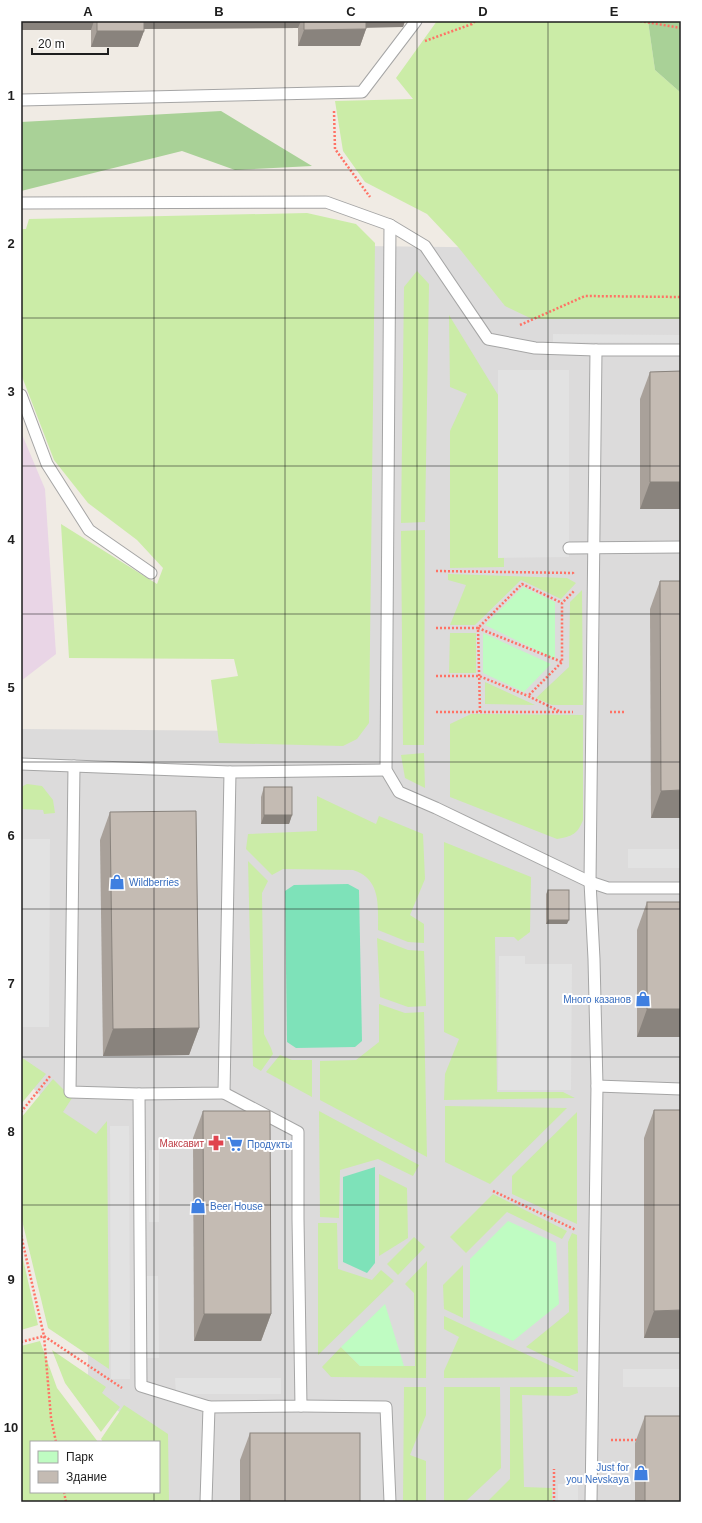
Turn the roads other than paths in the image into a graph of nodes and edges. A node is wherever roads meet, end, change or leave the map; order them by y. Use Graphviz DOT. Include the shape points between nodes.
graph roads {
  1 [pos="416,21"];
  2 [pos="21,100"];
  3 [pos="21,203"];
  4 [pos="390,225"];
  5 [pos="596,350"];
  6 [pos="681,350"];
  7 [pos="21,395"];
  8 [pos="681,547"];
  9 [pos="569,548"];
  10 [pos="594,548"];
  11 [pos="151,573"];
  12 [pos="21,764"];
  13 [pos="74,766"];
  14 [pos="386,770"];
  15 [pos="230,772"];
  16 [pos="590,882"];
  17 [pos="681,888"];
  18 [pos="597,1086"];
  19 [pos="681,1089"];
  20 [pos="224,1093"];
  21 [pos="139,1094"];
  22 [pos="301,1406"];
  23 [pos="209,1407"];
  24 [pos="206,1502"];
  25 [pos="390,1502"];
  26 [pos="591,1502"];
  1 -- 2 [label="lane" via="362,92"];
  3 -- 4 [label="lane" via="326,202"];
  4 -- 5 [label="lane" via="425,246 488,339 535,348"];
  4 -- 14 [label="lane"];
  5 -- 6 [label="lane"];
  5 -- 10 [label="lane"];
  7 -- 11 [label="lane" via="47,464 89,530"];
  8 -- 10 [label="lane"];
  9 -- 10 [label="lane"];
  10 -- 16 [label="lane"];
  12 -- 13 [label="lane"];
  13 -- 15 [label="lane"];
  13 -- 21 [label="lane" via="70,1092"];
  14 -- 15 [label="lane"];
  14 -- 16 [label="lane" via="399,792"];
  15 -- 20 [label="lane"];
  16 -- 17 [label="lane" via="608,888"];
  16 -- 18 [label="lane"];
  18 -- 19 [label="lane"];
  18 -- 26 [label="lane"];
  20 -- 21 [label="lane"];
  20 -- 22 [label="lane" via="298,1132"];
  21 -- 23 [label="lane" via="142,1386"];
  22 -- 23 [label="lane"];
  22 -- 25 [label="lane" via="386,1407"];
  23 -- 24 [label="lane"];
}
